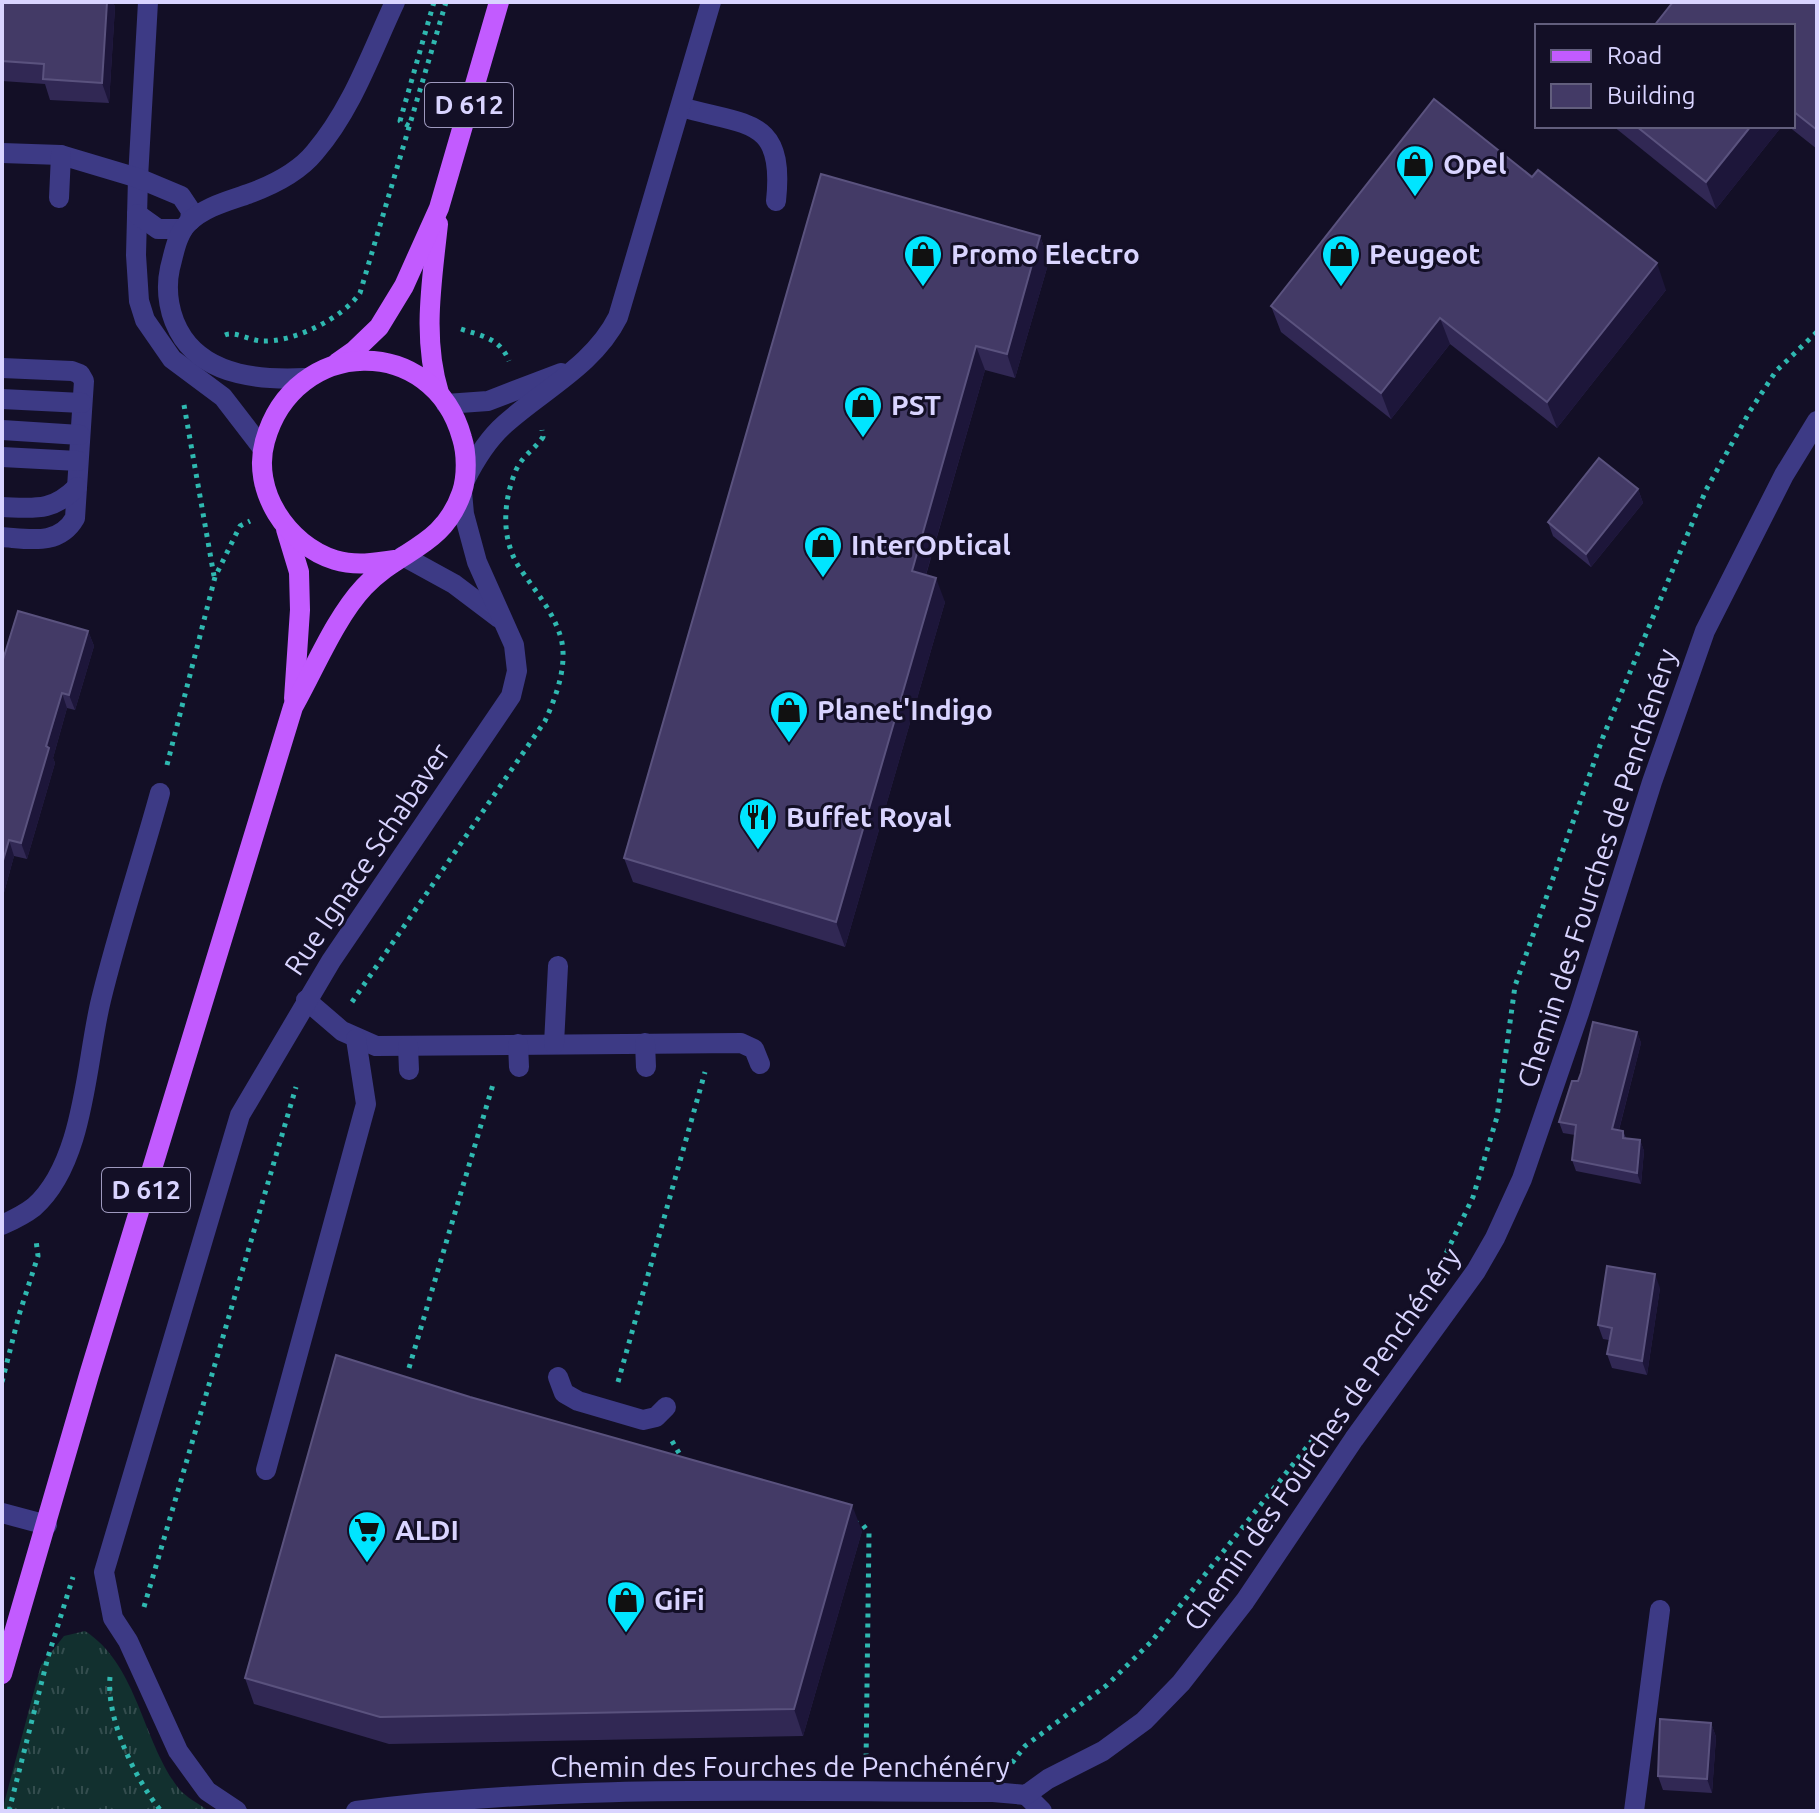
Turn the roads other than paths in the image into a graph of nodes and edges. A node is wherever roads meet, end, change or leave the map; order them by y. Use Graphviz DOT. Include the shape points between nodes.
graph roads {
  1 [pos="148,2"];
  2 [pos="395,2"];
  3 [pos="499,2"];
  4 [pos="711,2"];
  5 [pos="681,107"];
  6 [pos="2,153"];
  7 [pos="61,155"];
  8 [pos="138,178"];
  9 [pos="59,198"];
  10 [pos="776,201"];
  11 [pos="439,208"];
  12 [pos="137,214"];
  13 [pos="186,225"];
  14 [pos="336,364"];
  15 [pos="576,367"];
  16 [pos="2,368"];
  17 [pos="305,378"];
  18 [pos="2,399"];
  19 [pos="443,399"];
  20 [pos="82,403"];
  21 [pos="1817,421"];
  22 [pos="2,430"];
  23 [pos="80,435"];
  24 [pos="263,449"];
  25 [pos="2,457"];
  26 [pos="78,461"];
  27 [pos="463,486"];
  28 [pos="77,487"];
  29 [pos="2,507"];
  30 [pos="285,527"];
  31 [pos="2,537"];
  32 [pos="399,558"];
  33 [pos="503,620"];
  34 [pos="293,707"];
  35 [pos="160,793"];
  36 [pos="558,966"];
  37 [pos="306,1000"];
  38 [pos="356,1039"];
  39 [pos="645,1043"];
  40 [pos="512,1044"];
  41 [pos="554,1044"];
  42 [pos="408,1046"];
  43 [pos="760,1064"];
  44 [pos="519,1067"];
  45 [pos="646,1067"];
  46 [pos="409,1070"];
  47 [pos="2,1225"];
  48 [pos="558,1377"];
  49 [pos="661,1412"];
  50 [pos="266,1470"];
  51 [pos="2,1513"];
  52 [pos="47,1525"];
  53 [pos="1660,1610"];
  54 [pos="2,1674"];
  55 [pos="1026,1795"];
  56 [pos="237,1811"];
  57 [pos="356,1811"];
  58 [pos="1042,1811"];
  59 [pos="1634,1811"];
  1 -- 8 [label="street"];
  2 -- 13 [label="street" via="344,110 312,156 271,185 210,208"];
  3 -- 11 [label="main road, D 612"];
  4 -- 5 [label="street"];
  5 -- 10 [label="street" via="758,127 773,145 779,171"];
  5 -- 15 [label="street" via="618,317 594,353"];
  6 -- 7 [label="street"];
  7 -- 8 [label="street"];
  7 -- 9 [label="street"];
  8 -- 12 [label="street"];
  8 -- 13 [label="street" via="181,196 191,211"];
  11 -- 14 [label="main road, D 612" via="379,327"];
  11 -- 19 [label="main road, D 612" via="428,328 433,374"];
  12 -- 13 [label="street" via="158,229"];
  12 -- 24 [label="street" via="137,280 145,320 172,359 223,397"];
  13 -- 17 [label="street" via="174,250 168,288 172,315 185,340 217,365 247,377"];
  14 -- 17 [label="main road"];
  14 -- 19 [label="main road" via="392,364 417,375"];
  15 -- 19 [label="street" via="488,401"];
  15 -- 27 [label="street" via="505,424 476,459"];
  16 -- 20 [label="street" via="80,374"];
  17 -- 24 [label="main road" via="270,421"];
  18 -- 20 [label="street"];
  19 -- 27 [label="main road" via="457,419 465,449"];
  20 -- 23 [label="street"];
  21 -- 55 [label="street, Chemin des Fourches de Penchénéry" via="1705,631 1522,1179 1476,1271 1245,1601 1181,1683 1144,1721 1103,1751"];
  22 -- 23 [label="street"];
  23 -- 26 [label="street"];
  24 -- 30 [label="main road" via="263,480"];
  25 -- 26 [label="street"];
  26 -- 28 [label="street"];
  27 -- 32 [label="main road" via="437,534"];
  27 -- 33 [label="street, Rue Ignace Schabaver" via="464,514 477,562"];
  28 -- 29 [label="street" via="44,509"];
  28 -- 31 [label="street" via="75,518 59,536"];
  30 -- 32 [label="main road" via="308,547 335,560 365,564"];
  30 -- 34 [label="main road, D 612" via="299,572"];
  32 -- 33 [label="street" via="454,584"];
  32 -- 34 [label="main road, D 612" via="362,589"];
  33 -- 37 [label="street, Rue Ignace Schabaver" via="517,671 511,696"];
  34 -- 52 [label="main road, D 612"];
  35 -- 47 [label="street" via="100,1002 84,1099 58,1173 33,1207"];
  36 -- 41 [label="street"];
  37 -- 38 [label="street, Rue Ignace Schabaver"];
  37 -- 56 [label="street" via="240,1115 104,1572 113,1618 178,1751 207,1791"];
  38 -- 42 [label="street, Rue Ignace Schabaver" via="376,1046"];
  38 -- 50 [label="street" via="366,1104"];
  39 -- 41 [label="street, Rue Ignace Schabaver"];
  39 -- 43 [label="street, Rue Ignace Schabaver" via="741,1043 754,1049"];
  39 -- 45 [label="street"];
  40 -- 41 [label="street, Rue Ignace Schabaver"];
  40 -- 42 [label="street, Rue Ignace Schabaver"];
  40 -- 44 [label="street"];
  42 -- 46 [label="street"];
  48 -- 49 [label="street" via="564,1393 578,1401 643,1420"];
  51 -- 52 [label="street"];
  52 -- 54 [label="main road, D 612"];
  53 -- 59 [label="street"];
  55 -- 57 [label="street, Chemin des Fourches de Penchénéry" via="710,1790 475,1799"];
  55 -- 58 [label="street"];
}
